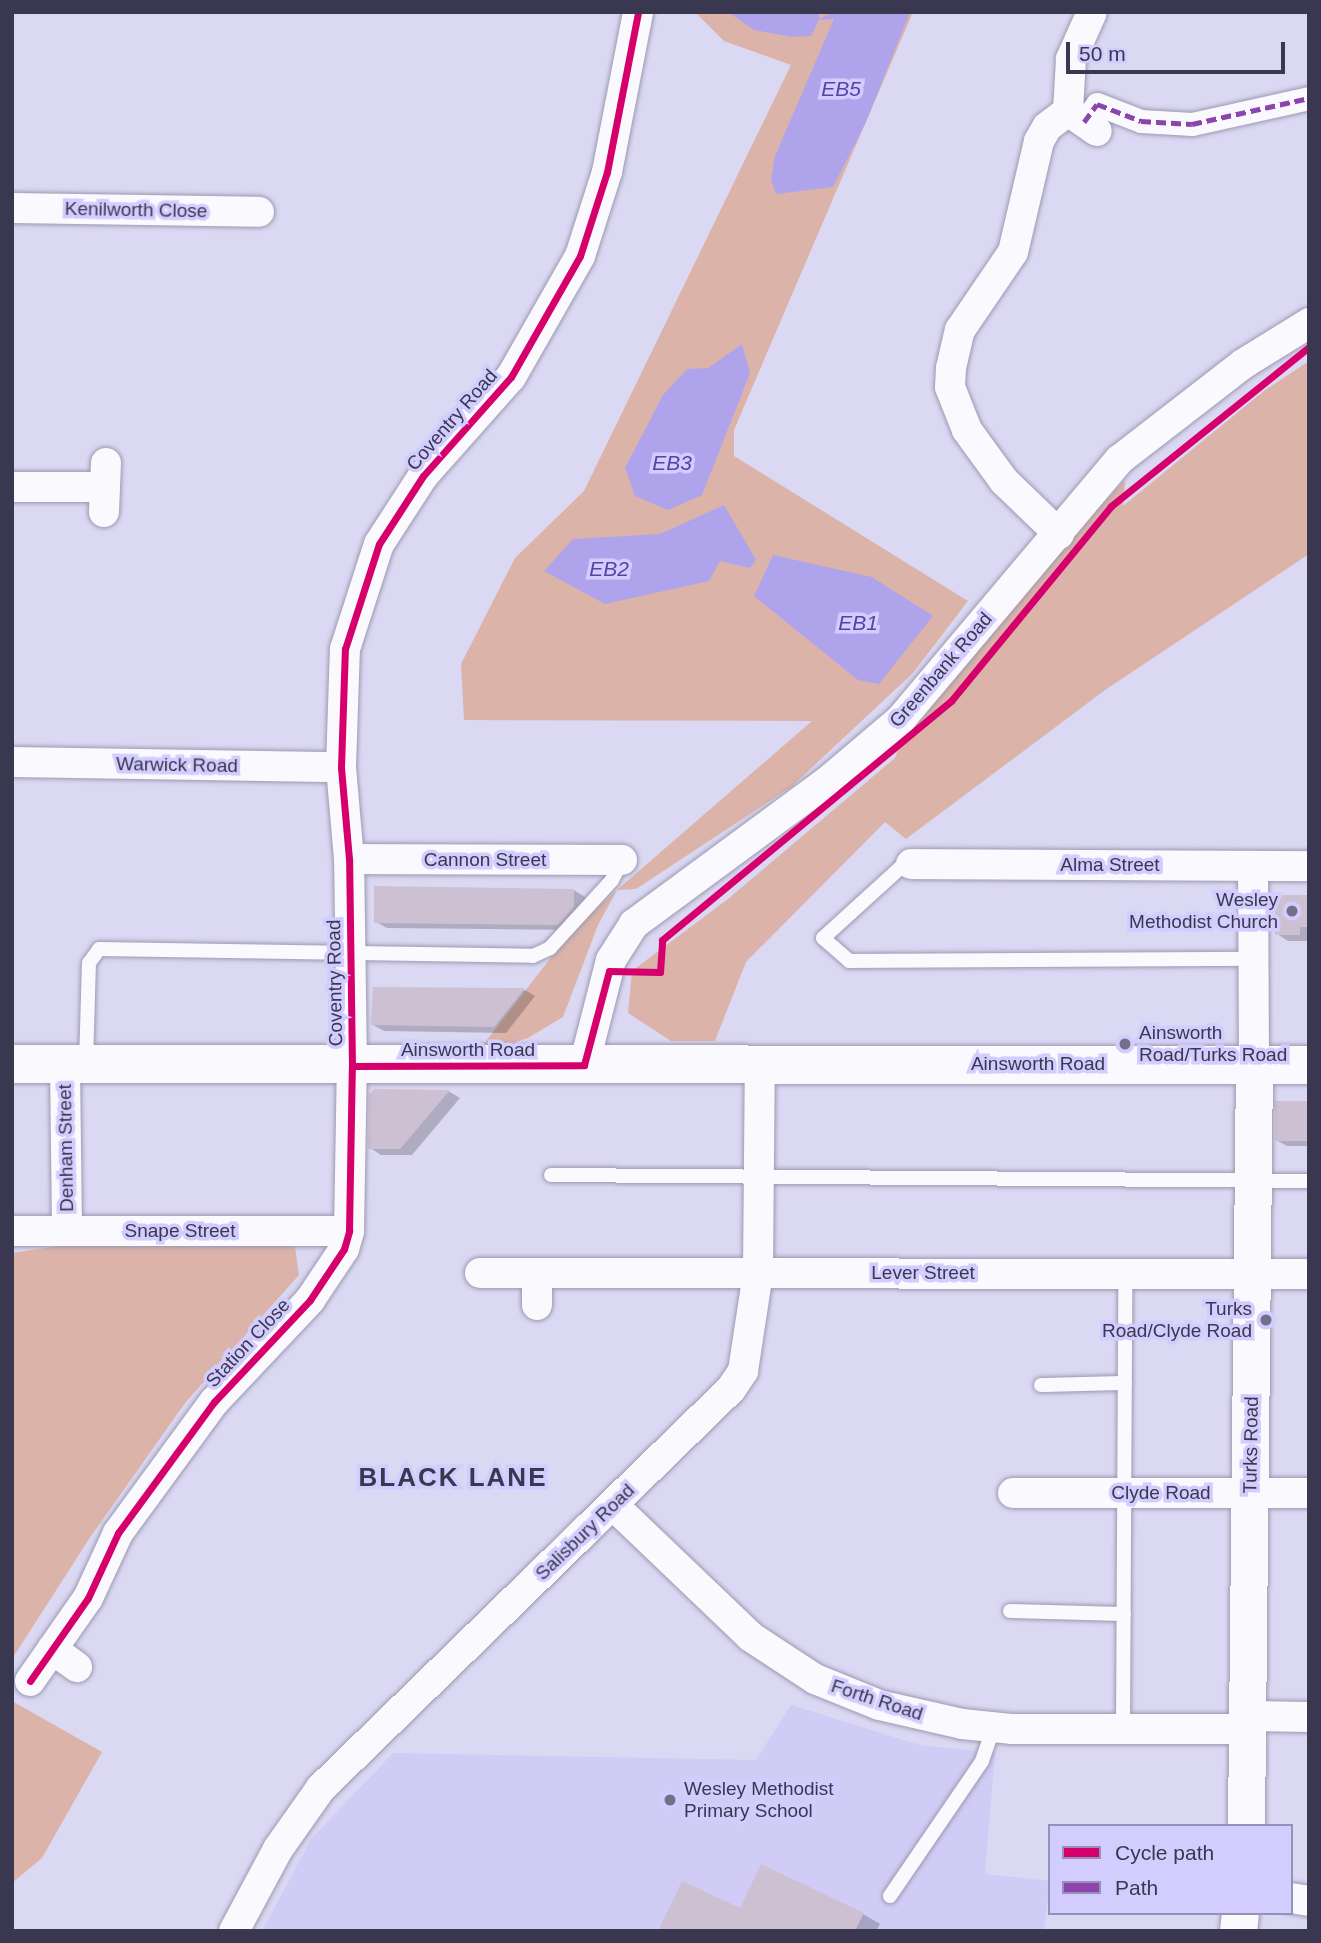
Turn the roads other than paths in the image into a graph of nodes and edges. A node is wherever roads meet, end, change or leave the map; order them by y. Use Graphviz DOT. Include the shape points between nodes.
graph roads {
  1 [pos="638,12"];
  2 [pos="1092,12"];
  3 [pos="1309,98"];
  4 [pos="1083,121"];
  5 [pos="12,208"];
  6 [pos="259,212"];
  7 [pos="1309,323"];
  8 [pos="12,487"];
  9 [pos="105,487"];
  10 [pos="1059,534"];
  11 [pos="12,762"];
  12 [pos="341,767"];
  13 [pos="349,859"];
  14 [pos="622,860"];
  15 [pos="911,864"];
  16 [pos="1252,866"];
  17 [pos="1309,866"];
  18 [pos="351,951"];
  19 [pos="1253,958"];
  20 [pos="760,1063"];
  21 [pos="12,1064"];
  22 [pos="1254,1064"];
  23 [pos="75,1065"];
  24 [pos="584,1065"];
  25 [pos="1309,1065"];
  26 [pos="352,1066"];
  27 [pos="551,1175"];
  28 [pos="760,1178"];
  29 [pos="1253,1181"];
  30 [pos="1309,1181"];
  31 [pos="12,1231"];
  32 [pos="67,1231"];
  33 [pos="349,1231"];
  34 [pos="480,1273"];
  35 [pos="537,1273"];
  36 [pos="758,1273"];
  37 [pos="1125,1273"];
  38 [pos="1253,1274"];
  39 [pos="1309,1274"];
  40 [pos="537,1305"];
  41 [pos="1125,1383"];
  42 [pos="1041,1385"];
  43 [pos="1013,1493"];
  44 [pos="1125,1493"];
  45 [pos="1250,1493"];
  46 [pos="1309,1493"];
  47 [pos="613,1505"];
  48 [pos="1010,1612"];
  49 [pos="1124,1614"];
  50 [pos="52,1649"];
  51 [pos="77,1667"];
  52 [pos="30,1681"];
  53 [pos="1309,1717"];
  54 [pos="1249,1722"];
  55 [pos="994,1727"];
  56 [pos="1123,1729"];
  57 [pos="1246,1824"];
  58 [pos="890,1896"];
  59 [pos="234,1931"];
  1 -- 12 [label="street, Coventry Road" via="607,172 580,256 511,377 423,476 379,544 364,581 345,649"];
  2 -- 4 [label="street" via="1071,59"];
  3 -- 4 [label="street" via="1192,124 1141,121 1097,104"];
  4 -- 10 [label="street" via="1047,127 1039,141 1013,252 960,330 951,368 950,387 967,430 1004,481"];
  5 -- 6 [label="street, Kenilworth Close"];
  7 -- 10 [label="street, Greenbank Road" via="1242,364 1119,460"];
  8 -- 9 [label="street"];
  10 -- 24 [label="street, Greenbank Road" via="901,719 828,781 634,924 611,960"];
  11 -- 12 [label="street, Warwick Road"];
  12 -- 13 [label="street, Coventry Road"];
  13 -- 14 [label="street, Cannon Street"];
  13 -- 18 [label="street, Coventry Road"];
  14 -- 18 [label="lane" via="612,880 550,947 533,956"];
  15 -- 16 [label="street, Alma Street"];
  15 -- 19 [label="lane" via="900,868 823,938 849,961"];
  16 -- 17 [label="street, Alma Street"];
  16 -- 19 [label="street"];
  18 -- 23 [label="lane" via="99,949 89,963"];
  18 -- 26 [label="street, Coventry Road"];
  19 -- 22 [label="street"];
  20 -- 22 [label="main road, Ainsworth Road"];
  20 -- 24 [label="main road, Ainsworth Road"];
  20 -- 28 [label="street, Salisbury Road"];
  21 -- 23 [label="main road, Ainsworth Road"];
  22 -- 25 [label="main road, Ainsworth Road"];
  22 -- 29 [label="street, Turks Road"];
  23 -- 26 [label="main road, Ainsworth Road"];
  23 -- 32 [label="street, Denham Street"];
  24 -- 26 [label="main road, Ainsworth Road"];
  26 -- 33 [label="street, Station Close"];
  27 -- 28 [label="lane"];
  28 -- 29 [label="lane"];
  28 -- 36 [label="street, Salisbury Road"];
  29 -- 30 [label="lane"];
  29 -- 38 [label="street, Turks Road"];
  31 -- 32 [label="street, Snape Street"];
  32 -- 33 [label="street, Snape Street"];
  33 -- 50 [label="street, Station Close" via="344,1249 310,1300 214,1402 118,1533 88,1598"];
  34 -- 35 [label="street, Lever Street"];
  35 -- 36 [label="street, Lever Street"];
  35 -- 40 [label="street"];
  36 -- 37 [label="street, Lever Street"];
  36 -- 47 [label="street, Salisbury Road" via="743,1371 731,1389"];
  37 -- 38 [label="street, Lever Street"];
  37 -- 41 [label="lane"];
  38 -- 39 [label="street, Lever Street"];
  38 -- 45 [label="street, Turks Road"];
  41 -- 42 [label="lane"];
  41 -- 44 [label="lane"];
  43 -- 44 [label="street, Clyde Road"];
  44 -- 45 [label="street, Clyde Road"];
  44 -- 49 [label="lane"];
  45 -- 46 [label="street, Clyde Road"];
  45 -- 54 [label="street, Turks Road"];
  47 -- 55 [label="street, Forth Road" via="751,1637 803,1672 904,1713"];
  47 -- 59 [label="street, Salisbury Road" via="321,1788 278,1849"];
  48 -- 49 [label="lane"];
  49 -- 56 [label="lane"];
  50 -- 51 [label="street"];
  50 -- 52 [label="street, Station Close"];
  53 -- 54 [label="street, Forth Road"];
  54 -- 56 [label="street, Forth Road"];
  54 -- 57 [label="street, Turks Road"];
  55 -- 56 [label="street, Forth Road"];
  55 -- 58 [label="lane" via="982,1760"];
}
